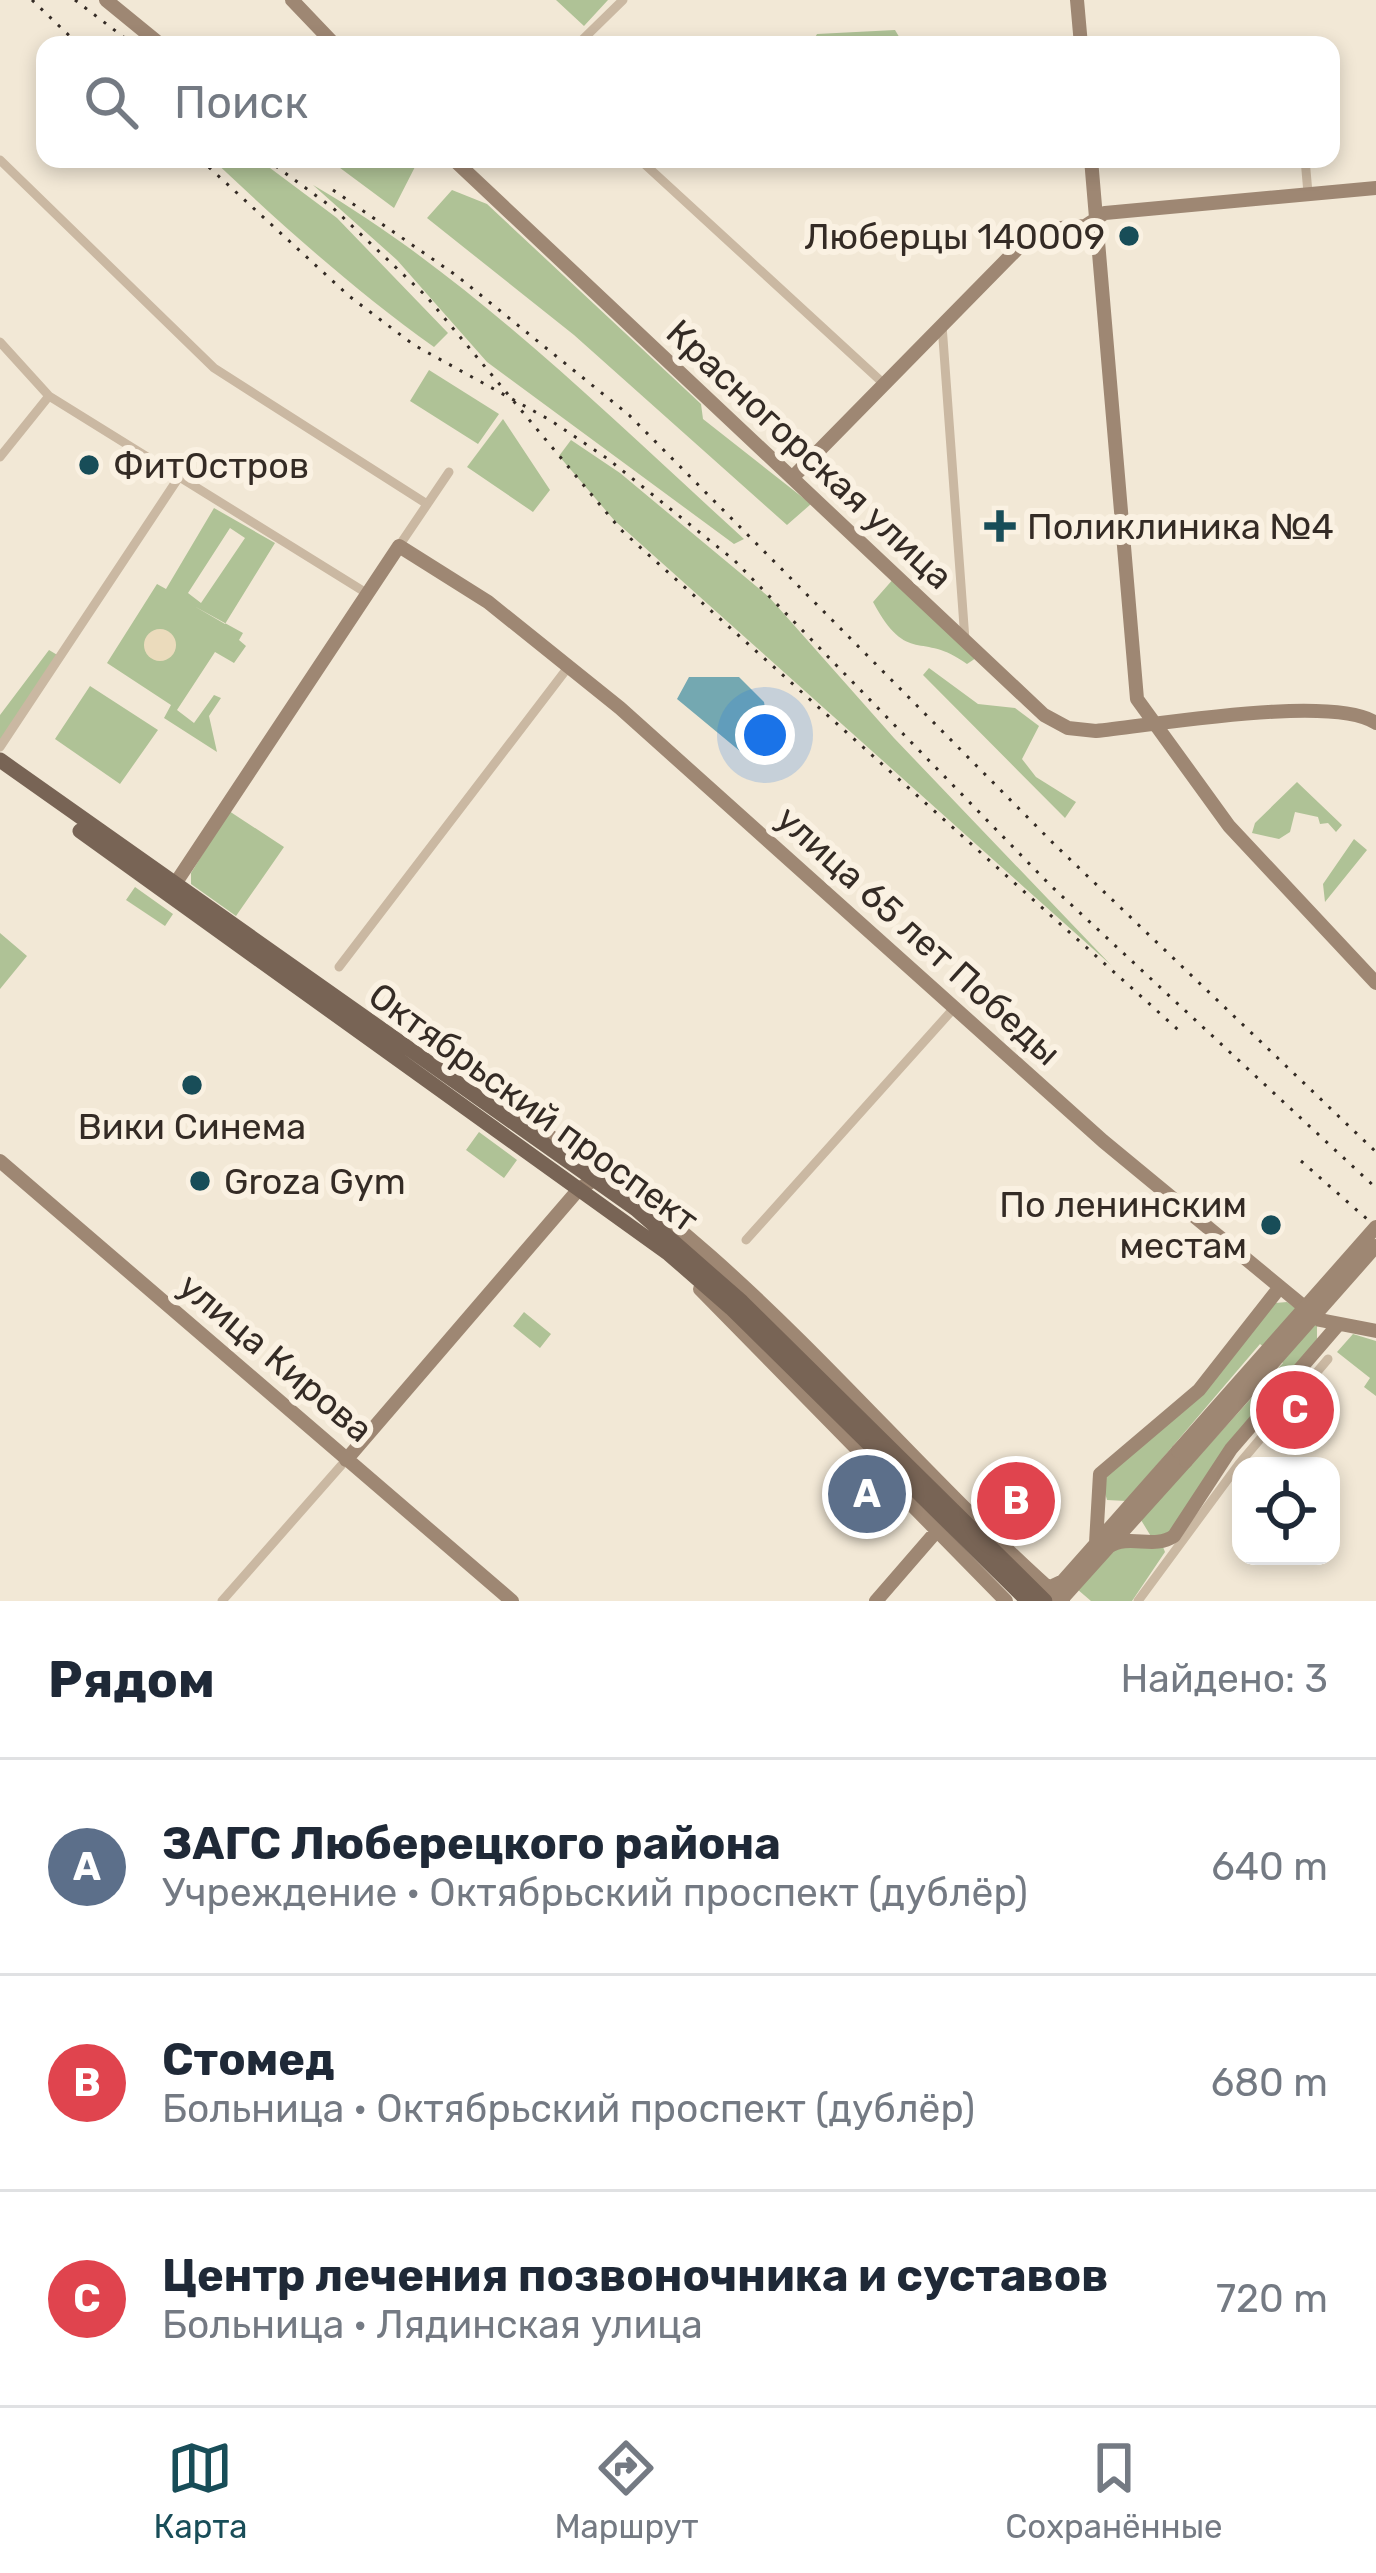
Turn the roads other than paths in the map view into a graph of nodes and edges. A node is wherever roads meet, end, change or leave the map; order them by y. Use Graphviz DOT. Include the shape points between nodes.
graph roads {
  1 [pos="106,0"];
  2 [pos="292,0"];
  3 [pos="623,0"];
  4 [pos="1077,0"];
  5 [pos="150,36"];
  6 [pos="325,36"];
  7 [pos="586,36"];
  8 [pos="1080,36"];
  9 [pos="0,160"];
  10 [pos="468,168"];
  11 [pos="649,168"];
  12 [pos="1092,168"];
  13 [pos="1306,168"];
  14 [pos="1376,188"];
  15 [pos="1308,193"];
  16 [pos="1096,216"];
  17 [pos="942,325"];
  18 [pos="0,342"];
  19 [pos="883,382"];
  20 [pos="49,396"];
  21 [pos="0,457"];
  22 [pos="449,472"];
  23 [pos="179,477"];
  24 [pos="793,477"];
  25 [pos="427,505"];
  26 [pos="399,546"];
  27 [pos="368,594"];
  28 [pos="964,640"];
  29 [pos="569,666"];
  30 [pos="1376,723"];
  31 [pos="1154,726"];
  32 [pos="0,747"];
  33 [pos="0,760"];
  34 [pos="0,773"];
  35 [pos="171,889"];
  36 [pos="339,967"];
  37 [pos="1376,983"];
  38 [pos="955,1006"];
  39 [pos="445,1078"];
  40 [pos="0,1160"];
  41 [pos="614,1175"];
  42 [pos="585,1183"];
  43 [pos="1376,1227"];
  44 [pos="746,1240"];
  45 [pos="1376,1246"];
  46 [pos="669,1254"];
  47 [pos="1280,1286"];
  48 [pos="1337,1326"];
  49 [pos="1376,1331"];
  50 [pos="1328,1359"];
  51 [pos="1182,1456"];
  52 [pos="346,1460"];
  53 [pos="1096,1488"];
  54 [pos="1138,1504"];
  55 [pos="935,1533"];
  56 [pos="1150,1542"];
  57 [pos="1102,1545"];
  58 [pos="991,1558"];
  59 [pos="1046,1594"];
  60 [pos="226,1597"];
  61 [pos="240,1601"];
  62 [pos="512,1601"];
  63 [pos="876,1601"];
  64 [pos="1006,1601"];
  65 [pos="1028,1601"];
  66 [pos="1062,1601"];
  67 [pos="1138,1601"];
  1 -- 5 [label="main road"];
  2 -- 6 [label="main road"];
  3 -- 7 [label="street"];
  4 -- 8 [label="main road"];
  9 -- 25 [label="street" via="214,368"];
  10 -- 24 [label="main road, Красногорская улица"];
  11 -- 19 [label="street"];
  12 -- 16 [label="main road"];
  13 -- 15 [label="street"];
  14 -- 15 [label="main road"];
  15 -- 16 [label="main road"];
  16 -- 17 [label="main road" via="1026,240"];
  16 -- 31 [label="main road" via="1134,686"];
  17 -- 19 [label="main road"];
  17 -- 28 [label="street"];
  18 -- 20 [label="street"];
  19 -- 24 [label="main road"];
  20 -- 21 [label="street"];
  20 -- 23 [label="street"];
  22 -- 25 [label="street"];
  23 -- 27 [label="street"];
  23 -- 32 [label="street"];
  24 -- 28 [label="main road, Красногорская улица"];
  25 -- 26 [label="street"];
  26 -- 27 [label="main road"];
  26 -- 29 [label="main road, улица 65 лет Победы"];
  27 -- 35 [label="main road"];
  28 -- 31 [label="main road, Красногорская улица" via="1068,728"];
  29 -- 36 [label="street"];
  29 -- 38 [label="main road, улица 65 лет Победы"];
  30 -- 31 [label="main road, Красногорская улица" via="1355,712 1309,710"];
  31 -- 37 [label="main road" via="1229,826"];
  33 -- 35 [label="main road, Октябрьский проспект"];
  34 -- 35 [label="main road, Октябрьский проспект"];
  35 -- 39 [label="main road, Октябрьский проспект"];
  35 -- 42 [label="main road, Октябрьский проспект"];
  38 -- 44 [label="street"];
  38 -- 47 [label="main road, улица 65 лет Победы"];
  39 -- 41 [label="main road"];
  39 -- 42 [label="main road, Октябрьский проспект"];
  40 -- 52 [label="main road, улица Кирова"];
  41 -- 42 [label="main road"];
  41 -- 59 [label="main road" via="755,1295"];
  42 -- 46 [label="main road, Октябрьский проспект"];
  42 -- 52 [label="main road"];
  42 -- 58 [label="main road, Октябрьский проспект" via="711,1272"];
  43 -- 51 [label="main road, bridge"];
  45 -- 51 [label="main road, bridge"];
  46 -- 55 [label="main road"];
  46 -- 58 [label="main road, Октябрьский проспект"];
  47 -- 48 [label="main road, улица 65 лет Победы"];
  47 -- 53 [label="main road" via="1199,1390 1103,1470"];
  48 -- 49 [label="main road"];
  48 -- 56 [label="main road" via="1221,1461 1174,1536"];
  50 -- 67 [label="street"];
  51 -- 54 [label="main road"];
  52 -- 60 [label="street"];
  52 -- 62 [label="main road, улица Кирова"];
  53 -- 54 [label="main road" via="1109,1504"];
  53 -- 57 [label="main road"];
  54 -- 56 [label="main road" via="1138,1529"];
  54 -- 57 [label="main road"];
  55 -- 63 [label="main road"];
  55 -- 64 [label="main road"];
  56 -- 57 [label="main road"];
  57 -- 59 [label="main road"];
  57 -- 66 [label="main road"];
  58 -- 59 [label="main road, Октябрьский проспект"];
  58 -- 65 [label="main road, Октябрьский проспект"];
  59 -- 66 [label="main road"];
  60 -- 61 [label="street"];
}
